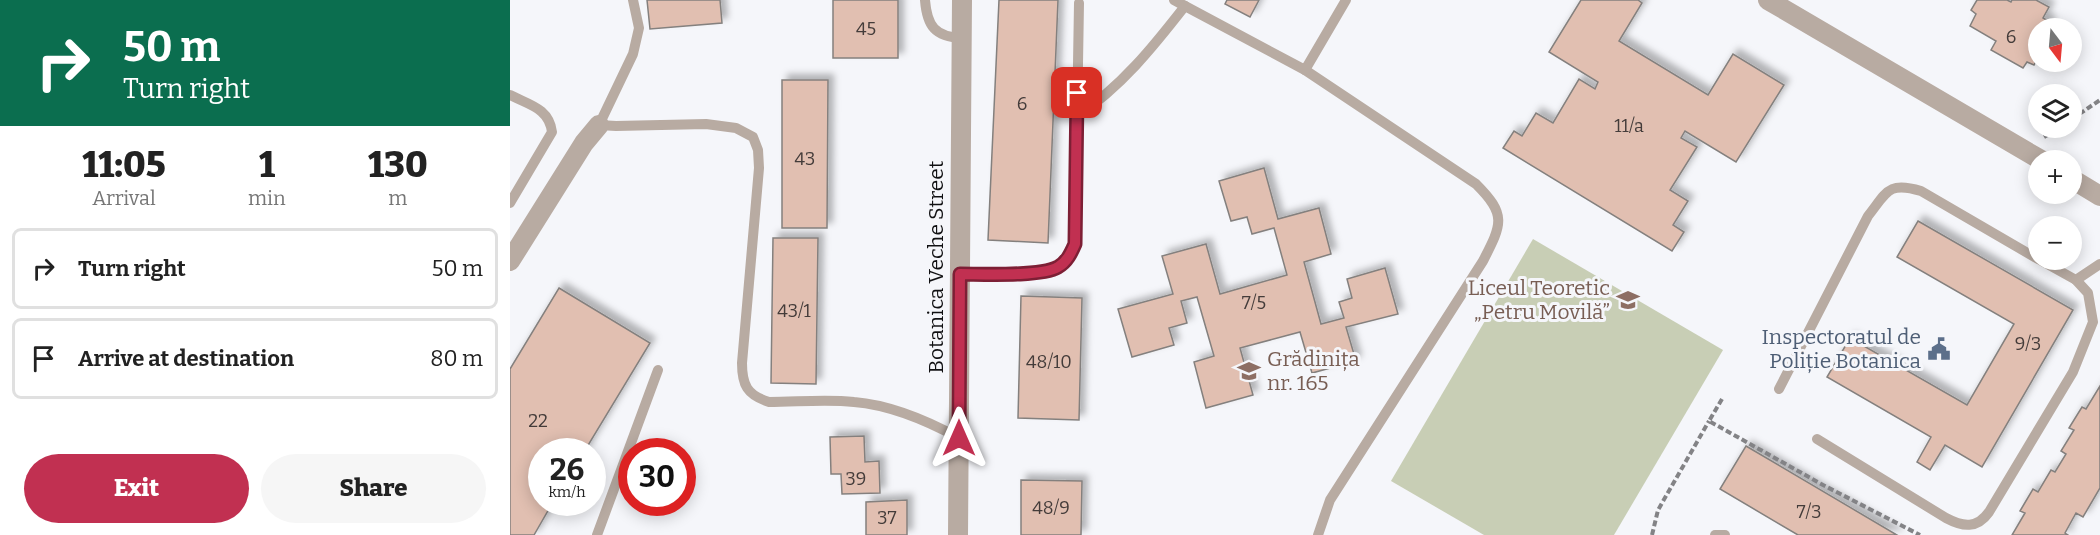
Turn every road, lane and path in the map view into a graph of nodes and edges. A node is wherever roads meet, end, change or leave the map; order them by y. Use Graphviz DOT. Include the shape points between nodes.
graph roads {
  1 [pos="633,0"];
  2 [pos="925,0"];
  3 [pos="962,0"];
  4 [pos="1174,0"];
  5 [pos="1346,0"];
  6 [pos="1768,0"];
  7 [pos="1079,3"];
  8 [pos="1185,6"];
  9 [pos="962,38"];
  10 [pos="1305,70"];
  11 [pos="510,95"];
  12 [pos="2100,100"];
  13 [pos="2082,112"];
  14 [pos="1077,116"];
  15 [pos="599,125"];
  16 [pos="2028,152"];
  17 [pos="2082,185"];
  18 [pos="2100,196"];
  19 [pos="510,203"];
  20 [pos="2028,253"];
  21 [pos="510,261"];
  22 [pos="2100,264"];
  23 [pos="2058,270"];
  24 [pos="960,274"];
  25 [pos="2076,280"];
  26 [pos="658,370"];
  27 [pos="1779,389"];
  28 [pos="1722,399"];
  29 [pos="1709,421"];
  30 [pos="959,438"];
  31 [pos="1817,439"];
  32 [pos="597,535"];
  33 [pos="958,535"];
  34 [pos="1318,535"];
  35 [pos="1652,535"];
  36 [pos="1715,535"];
  37 [pos="1725,535"];
  38 [pos="1920,535"];
  1 -- 15 [label="lane" via="639,28 633,54"];
  2 -- 9 [label="lane" via="926,16 934,28 950,37"];
  3 -- 9 [label="street, Botanica Veche Street"];
  4 -- 8 [label="lane"];
  5 -- 10 [label="lane"];
  6 -- 16 [label="street"];
  7 -- 14 [label="lane"];
  8 -- 10 [label="lane"];
  8 -- 14 [label="lane" via="1146,56 1096,104"];
  9 -- 24 [label="street, Botanica Veche Street"];
  10 -- 34 [label="lane" via="1476,184 1492,199 1499,213 1498,228 1483,261 1330,500"];
  11 -- 19 [label="lane" via="545,113 552,132"];
  12 -- 13 [label="path"];
  14 -- 24 [label="lane" via="1075,244 1071,254 1055,269"];
  15 -- 21 [label="street"];
  15 -- 30 [label="lane" via="706,124 736,128 753,137 759,150 759,168 742,363 742,378 748,390 770,402 872,404 927,420"];
  17 -- 18 [label="street"];
  20 -- 27 [label="lane" via="1921,191 1903,185 1887,191 1868,216"];
  22 -- 25 [label="lane"];
  23 -- 25 [label="lane"];
  24 -- 30 [label="street, Botanica Veche Street"];
  25 -- 31 [label="lane" via="2088,293 2093,322 2073,372 1989,512 1977,524 1967,526 1946,518"];
  26 -- 32 [label="lane"];
  28 -- 29 [label="path"];
  29 -- 35 [label="path" via="1658,510"];
  29 -- 38 [label="path"];
  30 -- 33 [label="street, Botanica Veche Street"];
  36 -- 37 [label="lane"];
}
